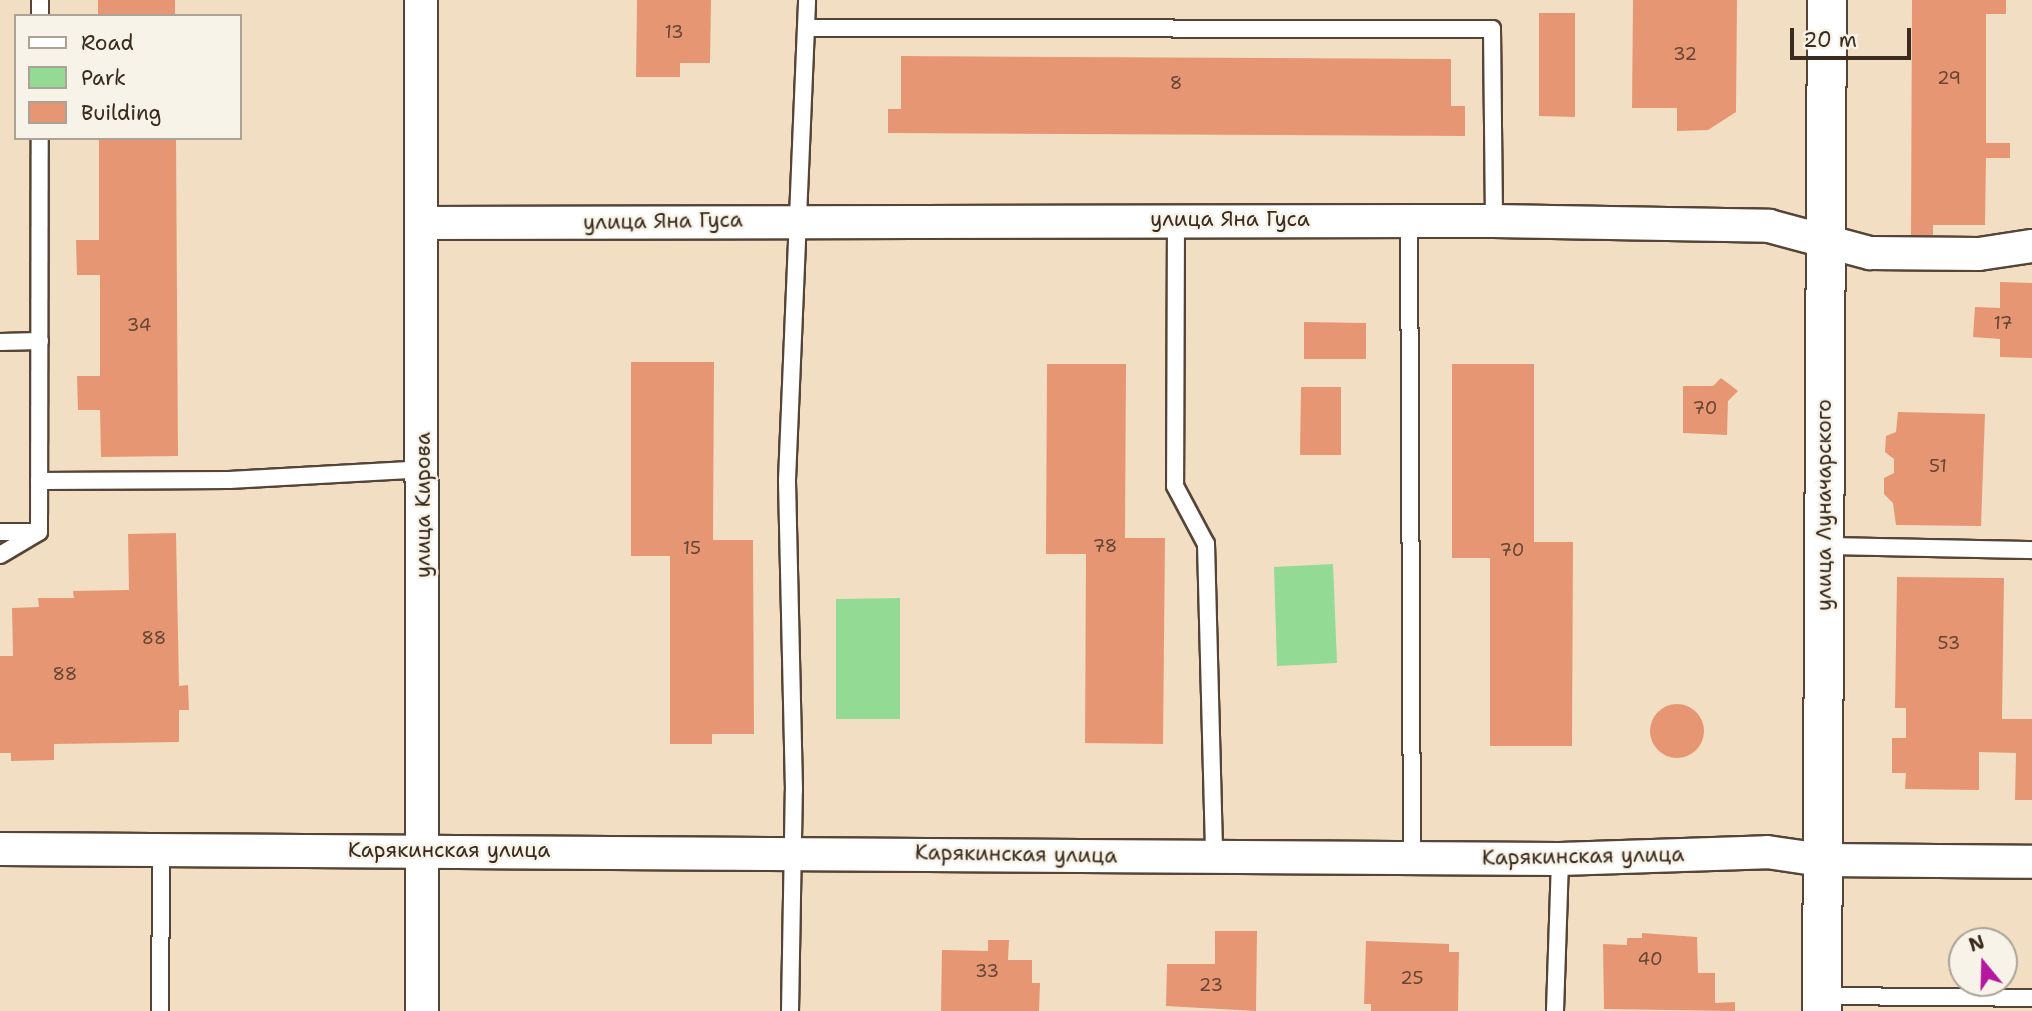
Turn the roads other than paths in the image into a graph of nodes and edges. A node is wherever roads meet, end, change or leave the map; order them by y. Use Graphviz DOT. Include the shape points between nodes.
graph roads {
  1 [pos="421,0"];
  2 [pos="807,0"];
  3 [pos="1826,0"];
  4 [pos="806,28"];
  5 [pos="40,140"];
  6 [pos="1176,219"];
  7 [pos="797,220"];
  8 [pos="1409,220"];
  9 [pos="1494,221"];
  10 [pos="423,223"];
  11 [pos="1825,240"];
  12 [pos="2032,246"];
  13 [pos="40,341"];
  14 [pos="0,342"];
  15 [pos="423,469"];
  16 [pos="39,481"];
  17 [pos="0,532"];
  18 [pos="40,532"];
  19 [pos="1824,546"];
  20 [pos="2032,550"];
  21 [pos="0,555"];
  22 [pos="161,848"];
  23 [pos="0,849"];
  24 [pos="422,849"];
  25 [pos="792,852"];
  26 [pos="1214,856"];
  27 [pos="1412,858"];
  28 [pos="1560,859"];
  29 [pos="1822,860"];
  30 [pos="2032,862"];
  31 [pos="2032,998"];
  32 [pos="1822,1003"];
  33 [pos="160,1011"];
  34 [pos="422,1011"];
  35 [pos="790,1011"];
  36 [pos="1555,1011"];
  1 -- 10 [label="street, улица Кирова"];
  2 -- 4 [label="lane"];
  3 -- 11 [label="street, улица Луначарского"];
  4 -- 7 [label="lane"];
  4 -- 9 [label="lane" via="1492,29"];
  5 -- 13 [label="lane"];
  6 -- 7 [label="street, улица Яна Гуса"];
  6 -- 8 [label="street, улица Яна Гуса"];
  6 -- 26 [label="lane" via="1175,486 1206,544"];
  7 -- 10 [label="street, улица Яна Гуса"];
  7 -- 25 [label="lane" via="787,481"];
  8 -- 9 [label="street, улица Яна Гуса"];
  8 -- 27 [label="lane"];
  9 -- 11 [label="street, улица Яна Гуса" via="1769,226"];
  10 -- 15 [label="street, улица Кирова"];
  11 -- 12 [label="street, улица Яна Гуса" via="1870,253 1979,254"];
  11 -- 19 [label="street, улица Луначарского"];
  13 -- 14 [label="lane"];
  13 -- 16 [label="lane"];
  15 -- 16 [label="lane" via="229,480"];
  15 -- 24 [label="street, улица Кирова"];
  16 -- 18 [label="lane"];
  17 -- 18 [label="lane"];
  18 -- 21 [label="lane"];
  19 -- 20 [label="lane"];
  19 -- 29 [label="street, улица Луначарского"];
  22 -- 23 [label="street, Карякинская улица"];
  22 -- 24 [label="street, Карякинская улица"];
  22 -- 33 [label="lane"];
  24 -- 25 [label="street, Карякинская улица"];
  24 -- 34 [label="street, улица Кирова"];
  25 -- 26 [label="street, Карякинская улица"];
  25 -- 35 [label="lane"];
  26 -- 27 [label="street, Карякинская улица"];
  27 -- 28 [label="street, Карякинская улица"];
  28 -- 29 [label="street, Карякинская улица" via="1767,852"];
  28 -- 36 [label="lane"];
  29 -- 30 [label="street, Карякинская улица"];
  29 -- 32 [label="street, улица Луначарского"];
  31 -- 32 [label="lane"];
}
